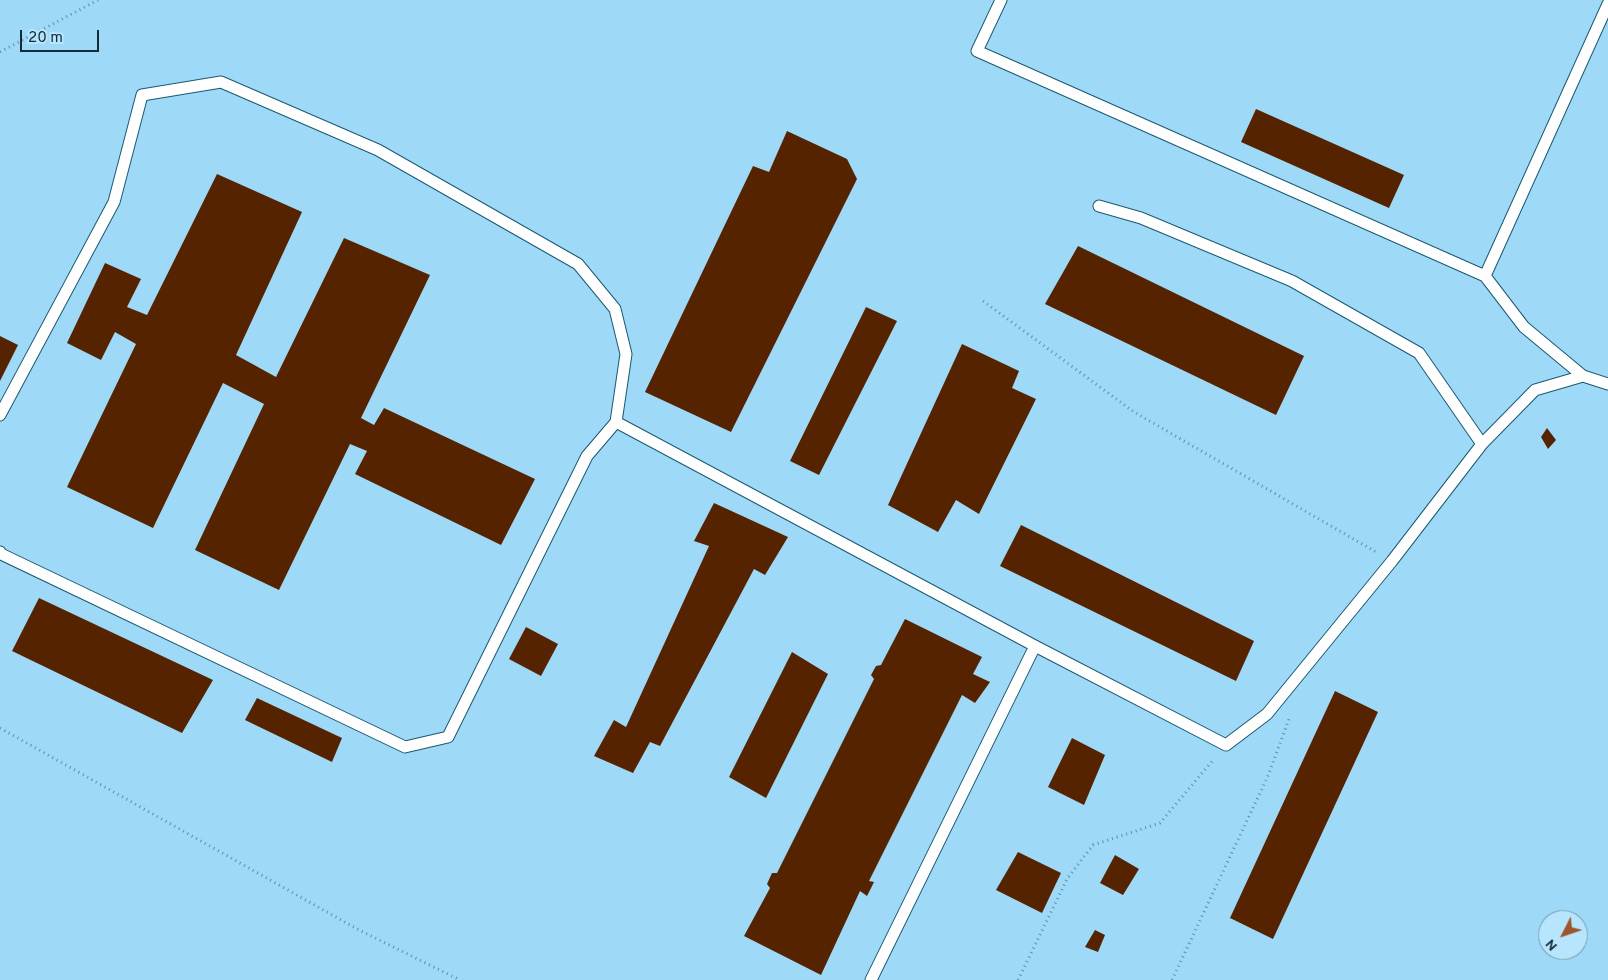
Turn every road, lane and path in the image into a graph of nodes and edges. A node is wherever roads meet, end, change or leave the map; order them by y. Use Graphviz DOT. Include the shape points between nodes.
graph roads {
  1 [pos="98,0"];
  2 [pos="1001,0"];
  3 [pos="1608,4"];
  4 [pos="0,52"];
  5 [pos="1099,206"];
  6 [pos="1485,276"];
  7 [pos="983,301"];
  8 [pos="1583,376"];
  9 [pos="1608,384"];
  10 [pos="0,415"];
  11 [pos="616,422"];
  12 [pos="1482,444"];
  13 [pos="0,552"];
  14 [pos="1392,561"];
  15 [pos="1035,646"];
  16 [pos="1291,714"];
  17 [pos="0,728"];
  18 [pos="1226,745"];
  19 [pos="460,980"];
  20 [pos="871,980"];
  21 [pos="1018,980"];
  22 [pos="1172,980"];
  1 -- 4 [label="path"];
  2 -- 6 [label="lane" via="977,51"];
  3 -- 6 [label="lane"];
  5 -- 12 [label="lane" via="1141,218 1292,281 1419,353"];
  6 -- 8 [label="lane" via="1524,327"];
  7 -- 14 [label="path" via="1134,412"];
  8 -- 9 [label="lane"];
  8 -- 12 [label="lane" via="1535,390"];
  10 -- 11 [label="lane" via="114,202 142,95 221,82 378,150 578,264 615,309 626,354"];
  11 -- 13 [label="lane" via="587,456 448,737 405,747"];
  11 -- 15 [label="lane"];
  12 -- 14 [label="lane"];
  14 -- 18 [label="lane" via="1267,714"];
  15 -- 18 [label="lane"];
  15 -- 20 [label="lane"];
  16 -- 22 [label="path" via="1268,776"];
  17 -- 19 [label="path" via="359,930"];
  18 -- 21 [label="path" via="1160,823 1093,845 1067,879"];
}
